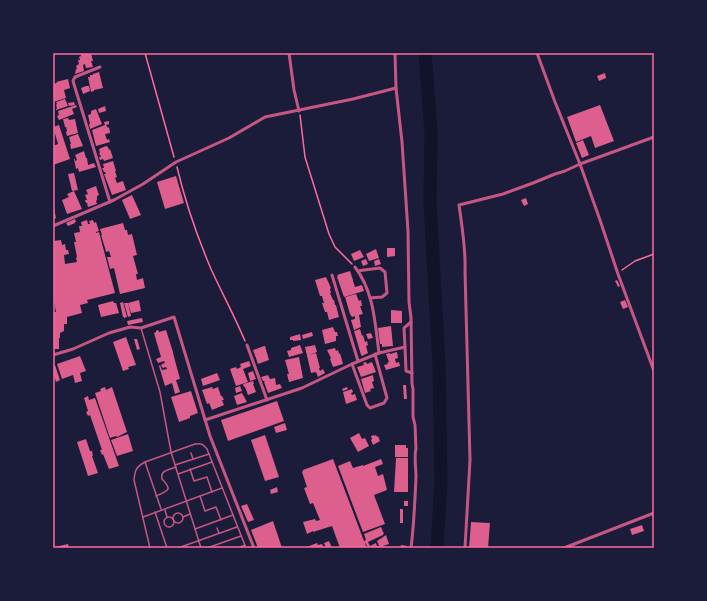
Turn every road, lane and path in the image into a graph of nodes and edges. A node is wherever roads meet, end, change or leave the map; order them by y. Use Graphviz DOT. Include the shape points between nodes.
graph roads {
  1 [pos="145,53"];
  2 [pos="289,53"];
  3 [pos="395,53"];
  4 [pos="537,53"];
  5 [pos="100,67"];
  6 [pos="396,88"];
  7 [pos="299,111"];
  8 [pos="654,137"];
  9 [pos="176,162"];
  10 [pos="580,164"];
  11 [pos="110,202"];
  12 [pos="53,226"];
  13 [pos="654,254"];
  14 [pos="355,267"];
  15 [pos="358,271"];
  16 [pos="618,274"];
  17 [pos="332,275"];
  18 [pos="370,298"];
  19 [pos="411,322"];
  20 [pos="141,328"];
  21 [pos="247,345"];
  22 [pos="405,347"];
  23 [pos="377,354"];
  24 [pos="53,356"];
  25 [pos="358,361"];
  26 [pos="352,364"];
  27 [pos="654,371"];
  28 [pos="412,373"];
  29 [pos="267,400"];
  30 [pos="205,420"];
  31 [pos="171,452"];
  32 [pos="191,453"];
  33 [pos="209,454"];
  34 [pos="193,459"];
  35 [pos="145,462"];
  36 [pos="212,462"];
  37 [pos="175,466"];
  38 [pos="190,470"];
  39 [pos="178,474"];
  40 [pos="222,488"];
  41 [pos="212,492"];
  42 [pos="156,496"];
  43 [pos="200,496"];
  44 [pos="186,501"];
  45 [pos="165,509"];
  46 [pos="161,510"];
  47 [pos="155,512"];
  48 [pos="654,513"];
  49 [pos="190,514"];
  50 [pos="233,515"];
  51 [pos="143,517"];
  52 [pos="167,517"];
  53 [pos="183,517"];
  54 [pos="174,520"];
  55 [pos="221,520"];
  56 [pos="164,524"];
  57 [pos="159,525"];
  58 [pos="237,527"];
  59 [pos="217,528"];
  60 [pos="195,529"];
  61 [pos="219,534"];
  62 [pos="241,536"];
  63 [pos="199,540"];
  64 [pos="245,547"];
  65 [pos="150,548"];
  66 [pos="167,548"];
  67 [pos="178,548"];
  68 [pos="201,548"];
  69 [pos="207,548"];
  70 [pos="238,548"];
  71 [pos="254,548"];
  72 [pos="411,548"];
  73 [pos="465,548"];
  74 [pos="564,548"];
  1 -- 9 [label="path"];
  2 -- 7 [label="street"];
  3 -- 6 [label="street"];
  4 -- 10 [label="street"];
  5 -- 11 [label="street" via="75,77 72,81"];
  6 -- 7 [label="street"];
  6 -- 19 [label="street" via="408,231"];
  7 -- 9 [label="street" via="265,118"];
  7 -- 14 [label="path" via="305,157 329,234 335,247"];
  8 -- 10 [label="street"];
  9 -- 11 [label="street"];
  9 -- 21 [label="path" via="194,225"];
  10 -- 16 [label="street"];
  10 -- 73 [label="street" via="503,194 459,206 465,262 470,460"];
  11 -- 12 [label="street"];
  13 -- 16 [label="path" via="635,261"];
  14 -- 15 [label="street"];
  15 -- 18 [label="street"];
  15 -- 18 [label="street" via="380,268 385,272 387,293 382,297"];
  16 -- 27 [label="street"];
  17 -- 25 [label="street"];
  18 -- 23 [label="street"];
  19 -- 22 [label="street" via="404,328"];
  19 -- 28 [label="street"];
  20 -- 24 [label="street" via="130,327 109,333"];
  20 -- 30 [label="street" via="174,317"];
  20 -- 31 [label="lane" via="160,392"];
  21 -- 29 [label="street"];
  22 -- 23 [label="street"];
  22 -- 28 [label="street" via="406,370"];
  23 -- 25 [label="street"];
  23 -- 26 [label="street" via="387,398 384,403 370,408 367,405"];
  25 -- 26 [label="street"];
  26 -- 29 [label="street" via="302,388"];
  28 -- 72 [label="street" via="416,477"];
  29 -- 30 [label="street"];
  30 -- 71 [label="street"];
  31 -- 33 [label="lane" via="200,444"];
  31 -- 35 [label="lane"];
  31 -- 37 [label="lane"];
  32 -- 34 [label="lane"];
  33 -- 34 [label="lane"];
  33 -- 36 [label="lane"];
  34 -- 37 [label="lane"];
  35 -- 42 [label="lane"];
  35 -- 51 [label="lane" via="134,472"];
  36 -- 38 [label="lane"];
  36 -- 40 [label="lane"];
  37 -- 39 [label="lane"];
  37 -- 42 [label="lane" via="163,472 161,477 167,483 168,489"];
  38 -- 39 [label="lane"];
  38 -- 41 [label="lane" via="194,482 207,477"];
  39 -- 44 [label="lane"];
  40 -- 41 [label="lane"];
  40 -- 50 [label="lane"];
  41 -- 43 [label="lane"];
  42 -- 46 [label="lane"];
  43 -- 44 [label="lane"];
  43 -- 55 [label="lane" via="204,511 216,507"];
  44 -- 45 [label="lane"];
  44 -- 49 [label="lane"];
  45 -- 46 [label="lane"];
  45 -- 52 [label="lane"];
  46 -- 47 [label="lane"];
  47 -- 51 [label="lane"];
  47 -- 57 [label="lane"];
  48 -- 74 [label="street"];
  49 -- 53 [label="lane"];
  49 -- 60 [label="lane"];
  50 -- 55 [label="lane"];
  50 -- 58 [label="lane"];
  51 -- 65 [label="lane"];
  52 -- 54 [label="lane"];
  52 -- 56 [label="lane"];
  53 -- 54 [label="lane" via="180,523"];
  53 -- 54 [label="lane" via="180,514 174,515"];
  54 -- 56 [label="lane" via="171,527"];
  55 -- 60 [label="lane"];
  56 -- 57 [label="lane"];
  57 -- 66 [label="lane"];
  58 -- 61 [label="lane"];
  58 -- 62 [label="lane"];
  59 -- 61 [label="lane"];
  60 -- 63 [label="lane"];
  61 -- 63 [label="lane"];
  62 -- 64 [label="lane"];
  62 -- 69 [label="lane"];
  63 -- 67 [label="lane"];
  63 -- 68 [label="lane"];
  64 -- 70 [label="lane"];
}
